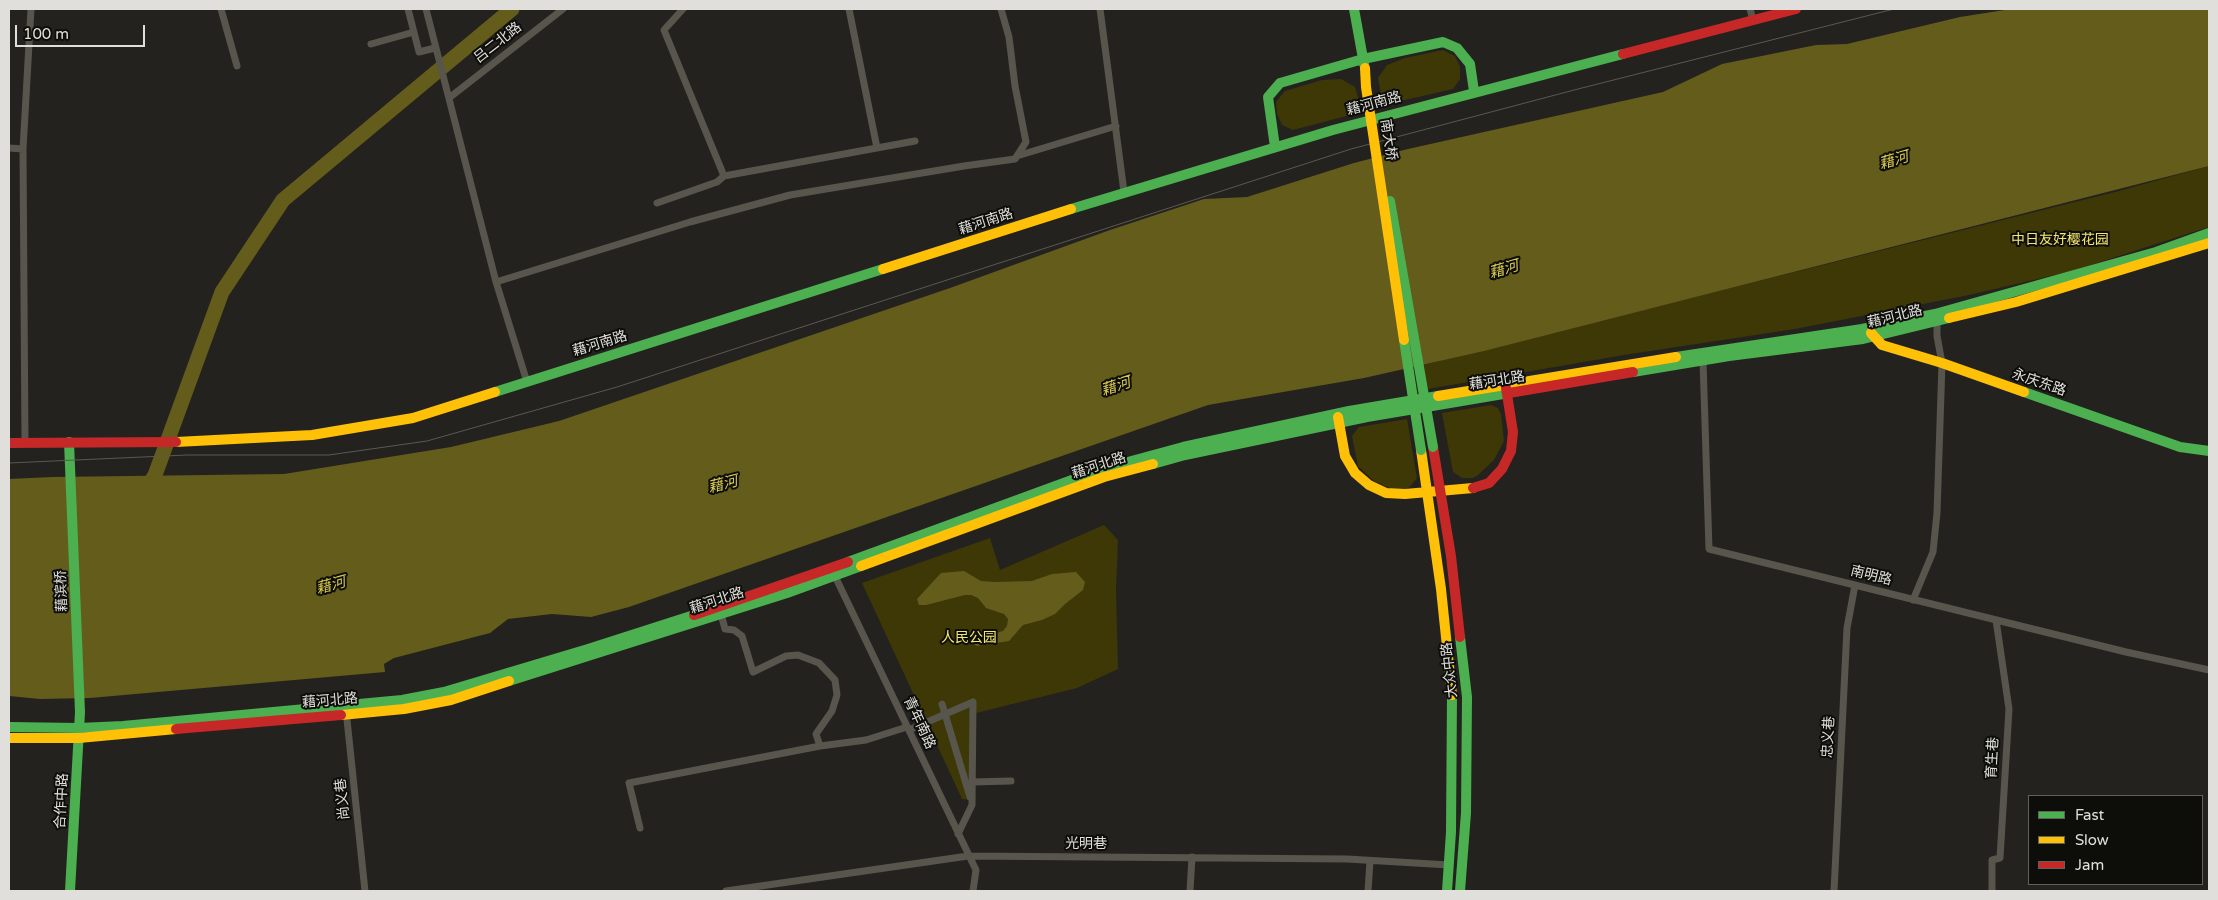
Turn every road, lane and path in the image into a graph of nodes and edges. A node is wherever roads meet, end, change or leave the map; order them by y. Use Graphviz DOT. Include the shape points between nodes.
graph roads {
  1 [pos="31,9"];
  2 [pos="221,9"];
  3 [pos="408,9"];
  4 [pos="426,9"];
  5 [pos="563,9"];
  6 [pos="683,9"];
  7 [pos="849,9"];
  8 [pos="1001,9"];
  9 [pos="1100,9"];
  10 [pos="1354,9"];
  11 [pos="1750,9"];
  12 [pos="1796,9"];
  13 [pos="1753,20"];
  14 [pos="414,32"];
  15 [pos="371,44"];
  16 [pos="435,48"];
  17 [pos="1364,63"];
  18 [pos="237,66"];
  19 [pos="1474,91"];
  20 [pos="448,94"];
  21 [pos="1116,126"];
  22 [pos="915,141"];
  23 [pos="1275,147"];
  24 [pos="9,148"];
  25 [pos="877,148"];
  26 [pos="23,149"];
  27 [pos="1016,156"];
  28 [pos="724,176"];
  29 [pos="1124,192"];
  30 [pos="657,202"];
  31 [pos="2209,234"];
  32 [pos="2209,243"];
  33 [pos="496,282"];
  34 [pos="1936,317"];
  35 [pos="1871,332"];
  36 [pos="1703,361"];
  37 [pos="1942,364"];
  38 [pos="527,382"];
  39 [pos="1506,389"];
  40 [pos="1339,418"];
  41 [pos="70,442"];
  42 [pos="9,443"];
  43 [pos="25,443"];
  44 [pos="1433,447"];
  45 [pos="1421,450"];
  46 [pos="2209,451"];
  47 [pos="1427,492"];
  48 [pos="1441,492"];
  49 [pos="833,571"];
  50 [pos="1855,585"];
  51 [pos="1913,600"];
  52 [pos="721,614"];
  53 [pos="1996,620"];
  54 [pos="2209,670"];
  55 [pos="942,704"];
  56 [pos="346,709"];
  57 [pos="80,712"];
  58 [pos="945,714"];
  59 [pos="9,727"];
  60 [pos="908,728"];
  61 [pos="79,733"];
  62 [pos="9,738"];
  63 [pos="820,746"];
  64 [pos="1011,780"];
  65 [pos="972,782"];
  66 [pos="972,805"];
  67 [pos="640,828"];
  68 [pos="958,834"];
  69 [pos="968,856"];
  70 [pos="1192,857"];
  71 [pos="1370,861"];
  72 [pos="1449,865"];
  73 [pos="70,891"];
  74 [pos="365,891"];
  75 [pos="726,891"];
  76 [pos="973,891"];
  77 [pos="1190,891"];
  78 [pos="1368,891"];
  79 [pos="1447,891"];
  80 [pos="1460,891"];
  81 [pos="1834,891"];
  82 [pos="1992,891"];
  1 -- 26 [label="street"];
  2 -- 18 [label="street"];
  3 -- 14 [label="street"];
  4 -- 16 [label="street"];
  5 -- 20 [label="street, 吕二北路"];
  6 -- 28 [label="street" via="664,30"];
  7 -- 25 [label="street"];
  8 -- 27 [label="street" via="1010,37 1026,142"];
  9 -- 21 [label="street"];
  10 -- 17 [label="main road"];
  11 -- 13 [label="street"];
  12 -- 13 [label="main road, 藉河南路"];
  13 -- 19 [label="main road, 藉河南路"];
  14 -- 15 [label="street"];
  14 -- 16 [label="street" via="419,52"];
  16 -- 20 [label="street"];
  17 -- 19 [label="main road" via="1443,42 1457,48 1470,64"];
  17 -- 23 [label="main road" via="1280,83 1268,97"];
  17 -- 44 [label="main road, 南大桥, bridge"];
  17 -- 45 [label="main road, 南大桥, bridge"];
  19 -- 23 [label="main road, 藉河南路"];
  20 -- 33 [label="street"];
  21 -- 27 [label="street"];
  21 -- 29 [label="street"];
  22 -- 25 [label="street"];
  23 -- 29 [label="main road, 藉河南路"];
  24 -- 26 [label="street"];
  25 -- 28 [label="street"];
  26 -- 43 [label="street"];
  27 -- 33 [label="street" via="1015,159 790,195"];
  28 -- 30 [label="street" via="717,182"];
  29 -- 38 [label="main road, 藉河南路"];
  31 -- 34 [label="main road, 藉河北路"];
  32 -- 34 [label="main road, 藉河北路" via="2025,300"];
  33 -- 38 [label="street"];
  34 -- 35 [label="main road, 藉河北路"];
  34 -- 37 [label="street"];
  35 -- 36 [label="main road, 藉河北路"];
  35 -- 37 [label="main road, 永庆东路" via="1882,345"];
  35 -- 39 [label="main road, 藉河北路" via="1728,348"];
  36 -- 39 [label="main road, 藉河北路"];
  36 -- 50 [label="street, 南明路" via="1709,549"];
  37 -- 46 [label="main road, 永庆东路" via="2180,447"];
  37 -- 51 [label="street" via="1933,552"];
  38 -- 41 [label="main road, 藉河南路" via="413,418 312,435 183,442"];
  39 -- 40 [label="main road, 藉河北路"];
  39 -- 48 [label="main road" via="1513,432 1511,451 1502,469 1489,482 1476,488"];
  40 -- 47 [label="main road" via="1345,456 1354,472 1368,485 1386,493"];
  40 -- 49 [label="main road, 藉河北路" via="1104,477"];
  41 -- 43 [label="main road, 藉河南路"];
  41 -- 57 [label="main road, 藉滨桥"];
  42 -- 43 [label="main road, 藉河南路"];
  44 -- 48 [label="main road, 大众中路"];
  45 -- 47 [label="main road, 大众中路"];
  47 -- 48 [label="main road"];
  47 -- 72 [label="main road, 大众中路" via="1453,704"];
  48 -- 80 [label="main road, 大众中路" via="1467,697 1466,813"];
  49 -- 52 [label="main road, 藉河北路"];
  49 -- 56 [label="main road, 藉河北路" via="444,692"];
  49 -- 60 [label="street, 青年南路"];
  50 -- 51 [label="street, 南明路"];
  50 -- 81 [label="street, 忠义巷" via="1847,628"];
  51 -- 53 [label="street, 南明路"];
  52 -- 56 [label="main road, 藉河北路" via="452,700 404,709"];
  52 -- 63 [label="street" via="725,629 734,630 742,636 754,672 786,656 798,655 819,663 835,680 837,695 832,711 816,734"];
  53 -- 54 [label="street, 南明路"];
  53 -- 82 [label="street, 育生巷" via="2009,709 2000,858 1992,860"];
  55 -- 58 [label="street"];
  56 -- 61 [label="main road, 藉河北路"];
  56 -- 74 [label="street, 尚义巷"];
  57 -- 61 [label="main road, 合作中路"];
  58 -- 60 [label="street"];
  58 -- 65 [label="street" via="973,702"];
  58 -- 66 [label="street"];
  59 -- 61 [label="main road, 藉河北路"];
  60 -- 63 [label="street" via="866,740"];
  60 -- 68 [label="street, 青年南路"];
  61 -- 62 [label="main road, 藉河北路"];
  61 -- 73 [label="main road, 合作中路"];
  63 -- 67 [label="street" via="629,783"];
  64 -- 65 [label="street"];
  65 -- 66 [label="street"];
  66 -- 68 [label="street"];
  68 -- 69 [label="street, 青年南路"];
  69 -- 70 [label="street, 光明巷"];
  69 -- 75 [label="street, 光明巷"];
  69 -- 76 [label="street, 青年南路" via="976,870"];
  70 -- 71 [label="street, 光明巷"];
  70 -- 77 [label="street"];
  71 -- 72 [label="street, 光明巷"];
  71 -- 78 [label="street"];
  72 -- 79 [label="main road, 大众中路"];
}
